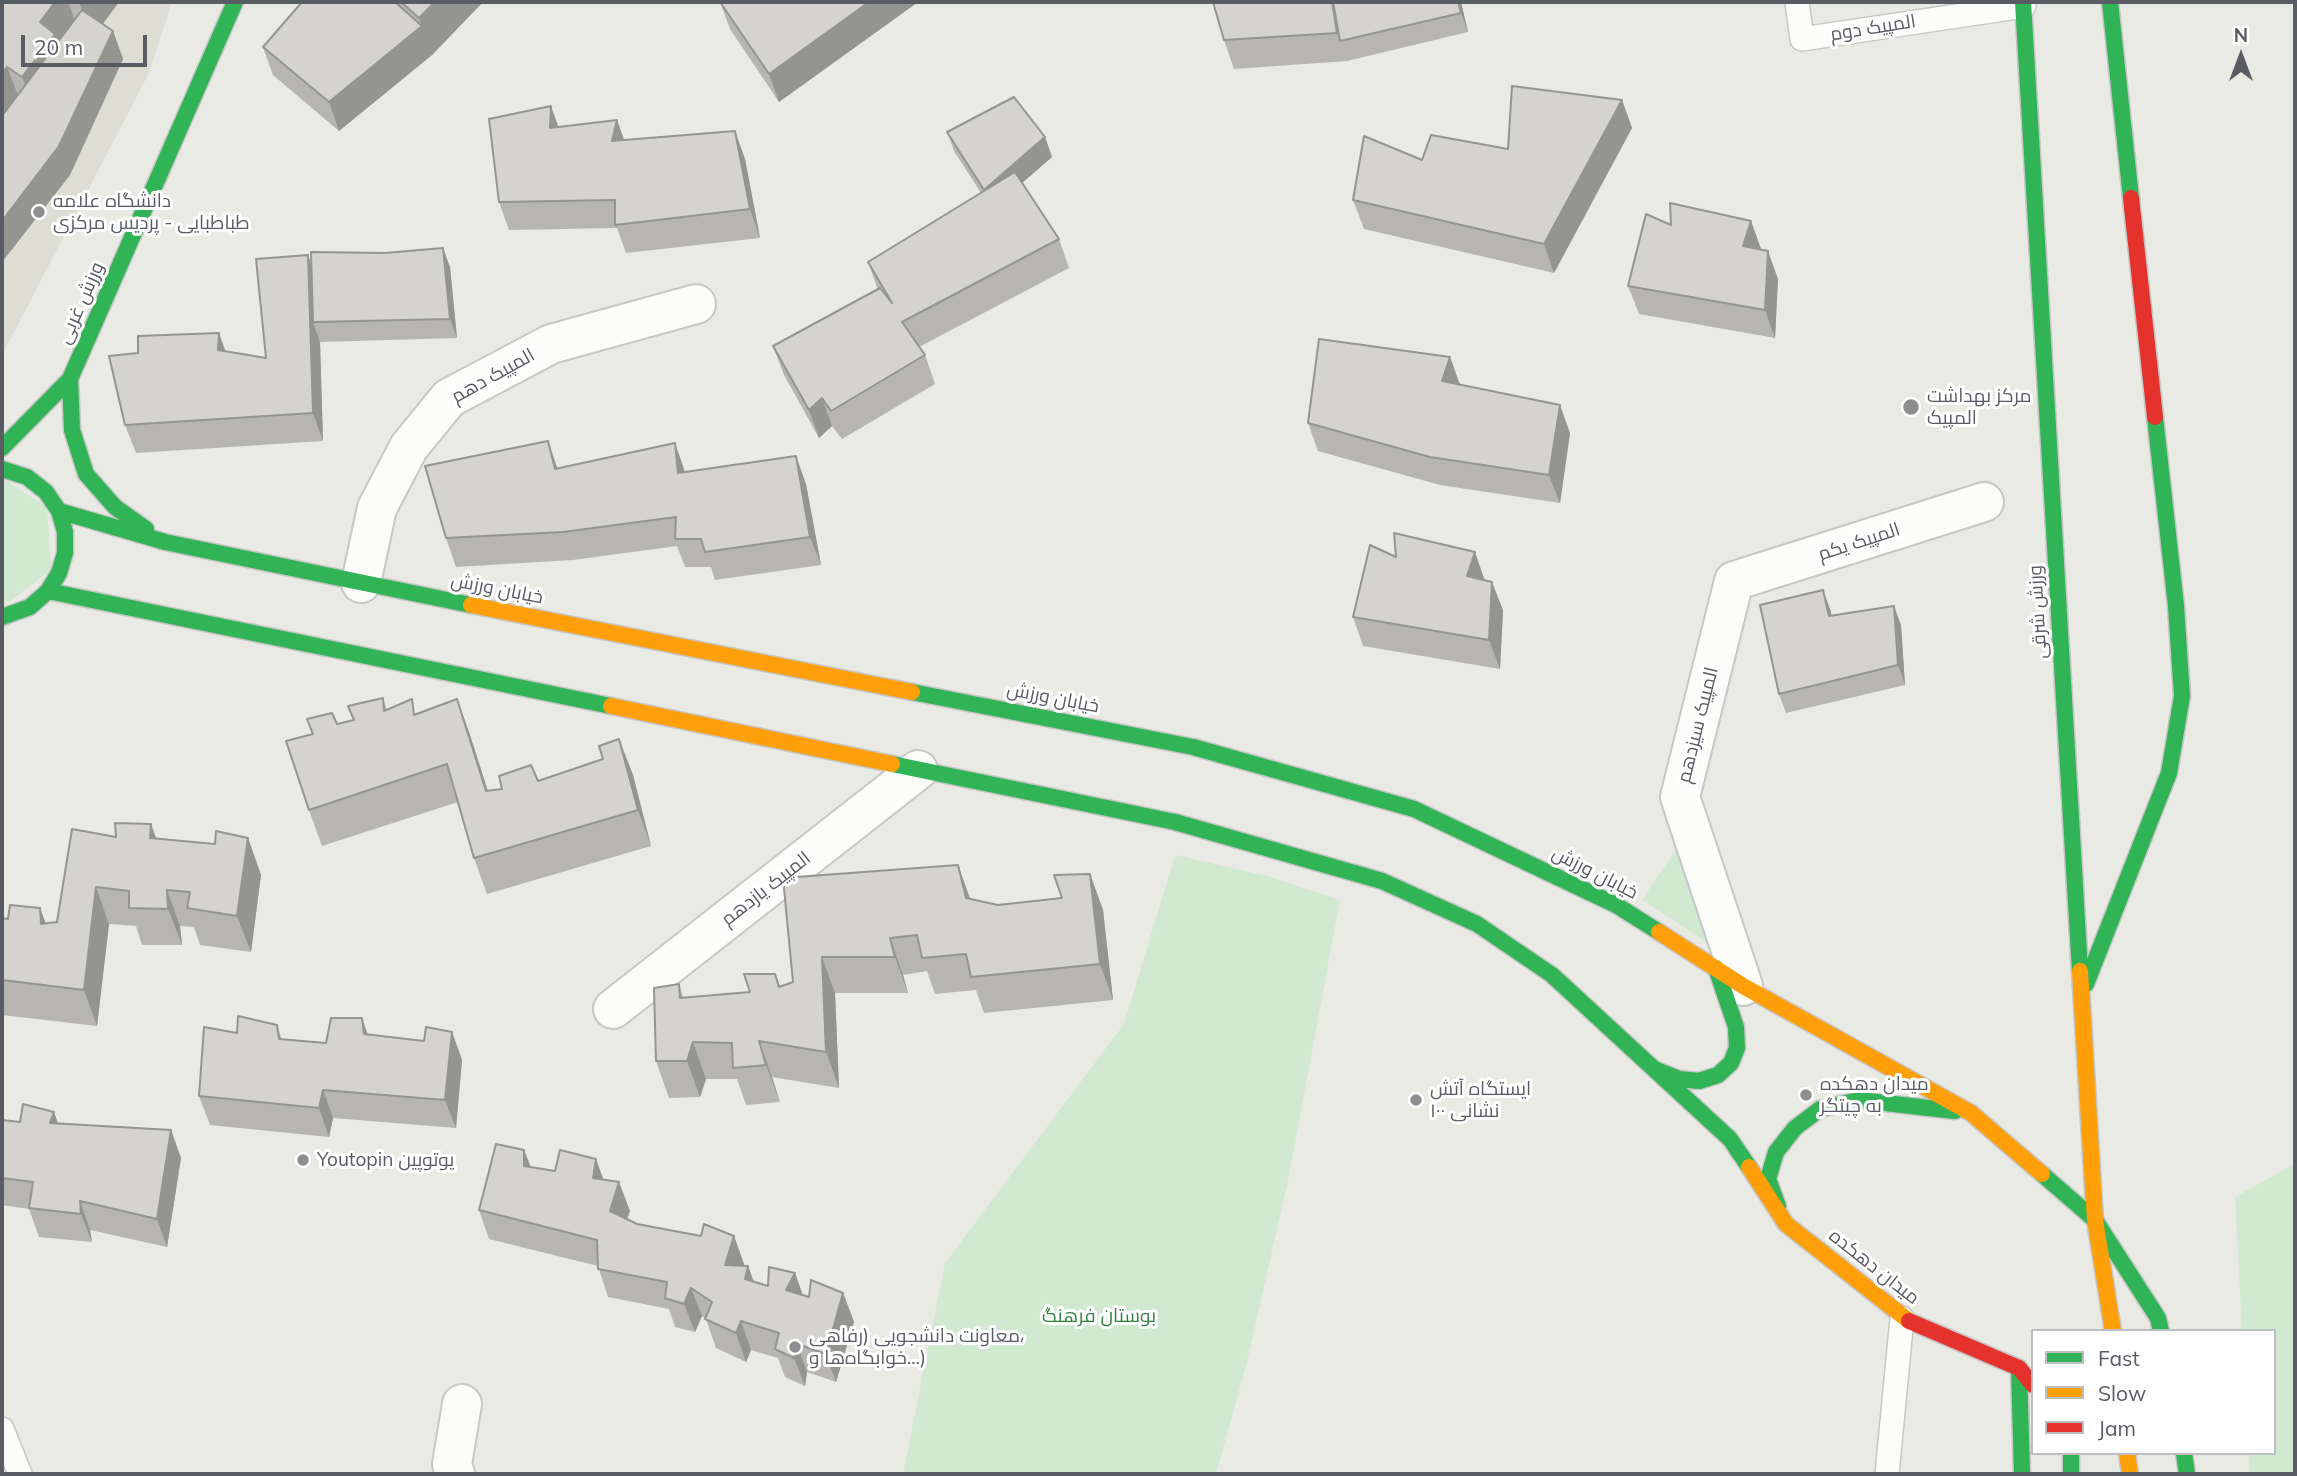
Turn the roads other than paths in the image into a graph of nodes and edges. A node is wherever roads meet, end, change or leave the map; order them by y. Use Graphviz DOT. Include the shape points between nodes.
graph roads {
  1 [pos="235,2"];
  2 [pos="1797,2"];
  3 [pos="2110,2"];
  4 [pos="2023,4"];
  5 [pos="696,304"];
  6 [pos="70,379"];
  7 [pos="2,448"];
  8 [pos="2,469"];
  9 [pos="1984,502"];
  10 [pos="59,511"];
  11 [pos="165,542"];
  12 [pos="1734,581"];
  13 [pos="361,583"];
  14 [pos="48,591"];
  15 [pos="2,617"];
  16 [pos="918,770"];
  17 [pos="1730,977"];
  18 [pos="2082,996"];
  19 [pos="613,1009"];
  20 [pos="1649,1067"];
  21 [pos="1971,1113"];
  22 [pos="2095,1220"];
  23 [pos="1786,1224"];
  24 [pos="1902,1318"];
  25 [pos="2113,1329"];
  26 [pos="2161,1329"];
  27 [pos="2019,1368"];
  28 [pos="2031,1383"];
  29 [pos="462,1404"];
  30 [pos="2,1430"];
  31 [pos="2071,1455"];
  32 [pos="2127,1455"];
  33 [pos="2184,1455"];
  34 [pos="20,1474"];
  35 [pos="455,1474"];
  36 [pos="1887,1474"];
  37 [pos="2022,1474"];
  38 [pos="2071,1474"];
  39 [pos="2130,1474"];
  40 [pos="2187,1474"];
  1 -- 6 [label="main road, ورزش غربی"];
  2 -- 4 [label="lane, المپیک دوم" via="1802,39"];
  3 -- 18 [label="main road" via="2182,696 2169,773"];
  4 -- 18 [label="main road, ورزش شرقی"];
  5 -- 13 [label="street, المپیک دهم" via="551,344 449,398 409,447 377,508"];
  6 -- 7 [label="main road, ورزش غربی"];
  6 -- 11 [label="main road" via="72,430 86,474 115,507"];
  8 -- 10 [label="main road" via="27,477 46,492"];
  9 -- 12 [label="street, المپیک یکم"];
  10 -- 11 [label="main road, خیابان ورزش"];
  10 -- 14 [label="main road" via="65,553"];
  11 -- 13 [label="main road, خیابان ورزش"];
  12 -- 17 [label="street, المپیک سیزدهم" via="1680,797"];
  13 -- 17 [label="main road, خیابان ورزش" via="1194,747 1414,809 1616,905"];
  14 -- 15 [label="main road" via="30,607"];
  14 -- 16 [label="main road"];
  16 -- 19 [label="street, المپیک یازدهم"];
  16 -- 20 [label="main road" via="1175,822 1382,881 1477,924 1552,975 1625,1039"];
  17 -- 20 [label="main road" via="1737,1048 1731,1063 1718,1075 1699,1082"];
  17 -- 21 [label="main road, خیابان ورزش"];
  18 -- 22 [label="main road, ورزش شرقی"];
  20 -- 23 [label="main road" via="1730,1139"];
  21 -- 22 [label="main road"];
  21 -- 23 [label="main road" via="1859,1100 1820,1109 1795,1128 1776,1152 1768,1179"];
  22 -- 25 [label="main road, ورزش شرقی"];
  22 -- 26 [label="main road"];
  23 -- 24 [label="main road, میدان دهکده"];
  24 -- 27 [label="main road, میدان دهکده"];
  24 -- 36 [label="lane"];
  27 -- 28 [label="main road"];
  27 -- 37 [label="main road"];
  29 -- 35 [label="street" via="452,1464"];
  30 -- 34 [label="lane"];
  31 -- 38 [label="main road"];
  32 -- 39 [label="main road"];
  33 -- 40 [label="main road"];
}
